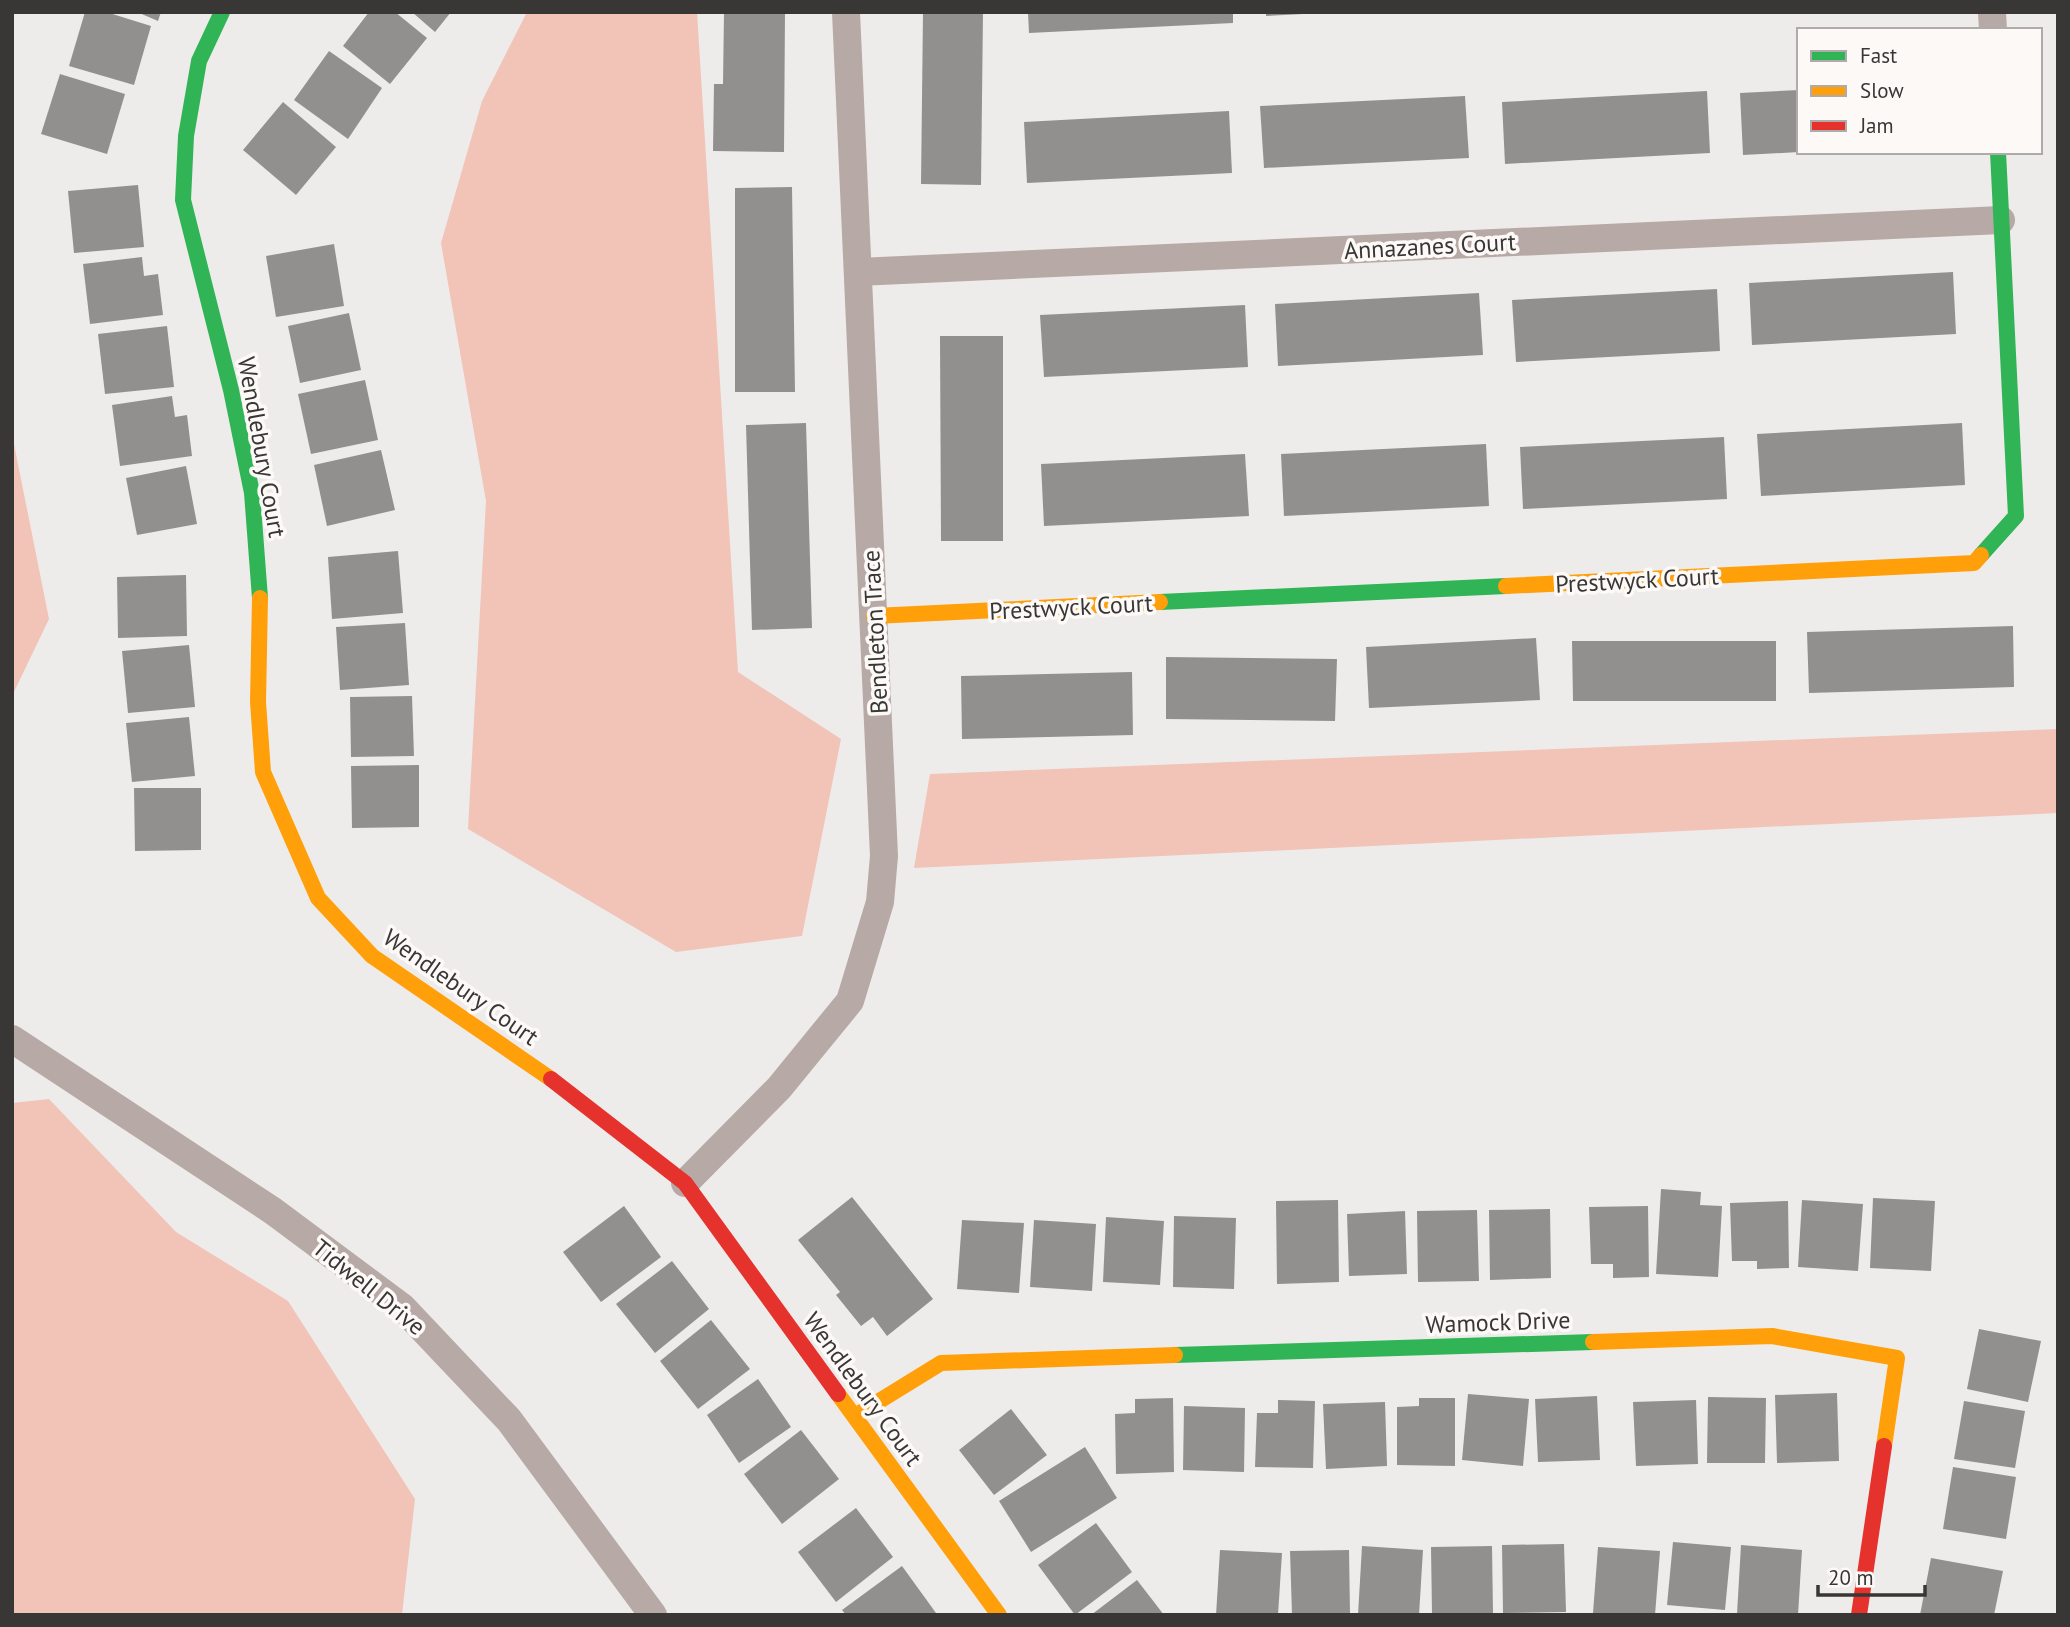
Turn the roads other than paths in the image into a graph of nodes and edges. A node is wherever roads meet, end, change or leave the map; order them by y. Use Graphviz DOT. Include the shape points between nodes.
graph roads {
  1 [pos="222,12"];
  2 [pos="846,12"];
  3 [pos="1998,154"];
  4 [pos="2001,220"];
  5 [pos="858,272"];
  6 [pos="874,616"];
  7 [pos="12,1039"];
  8 [pos="685,1183"];
  9 [pos="855,1416"];
  10 [pos="653,1615"];
  11 [pos="999,1615"];
  12 [pos="1859,1615"];
  1 -- 8 [label="street, Wendlebury Court" via="199,61 186,136 183,200 252,493 260,568 262,772 318,898 372,956 526,1060"];
  2 -- 5 [label="street, Bendleton Trace"];
  3 -- 4 [label="street, Prestwyck Court"];
  4 -- 5 [label="street, Annazanes Court"];
  4 -- 6 [label="street, Prestwyck Court" via="2015,516 1975,564"];
  5 -- 6 [label="street, Bendleton Trace"];
  6 -- 8 [label="street, Bendleton Trace" via="884,856 880,902 867,952 850,1001 822,1039"];
  7 -- 10 [label="street, Tidwell Drive" via="273,1211 402,1307 509,1420"];
  8 -- 9 [label="street, Wendlebury Court"];
  9 -- 11 [label="street, Wendlebury Court"];
  9 -- 12 [label="street, Wamock Drive" via="942,1363 1772,1336 1897,1358"];
}
